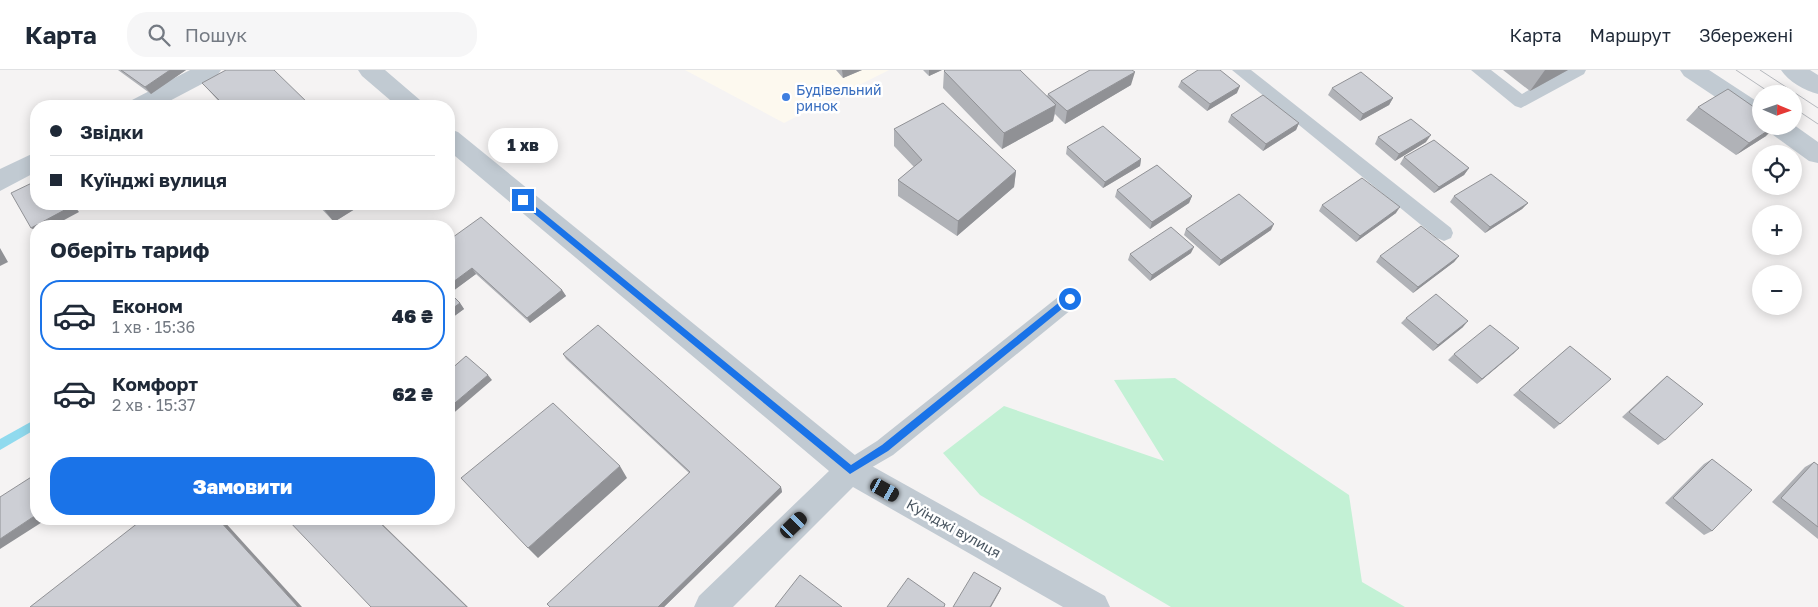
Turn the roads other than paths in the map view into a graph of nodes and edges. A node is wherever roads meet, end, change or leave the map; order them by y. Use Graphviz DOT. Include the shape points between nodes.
graph roads {
  1 [pos="209,70"];
  2 [pos="370,70"];
  3 [pos="1240,70"];
  4 [pos="1480,70"];
  5 [pos="1578,70"];
  6 [pos="1692,70"];
  7 [pos="1793,70"];
  8 [pos="1818,86"];
  9 [pos="152,100"];
  10 [pos="405,100"];
  11 [pos="1752,110"];
  12 [pos="1790,135"];
  13 [pos="455,143"];
  14 [pos="1818,154"];
  15 [pos="30,164"];
  16 [pos="0,180"];
  17 [pos="1444,233"];
  18 [pos="1070,299"];
  19 [pos="850,470"];
  20 [pos="710,607"];
  21 [pos="1094,607"];
  1 -- 9 [label="street"];
  2 -- 10 [label="street"];
  3 -- 17 [label="lane"];
  4 -- 5 [label="lane" via="1521,102"];
  6 -- 11 [label="street"];
  7 -- 8 [label="street"];
  12 -- 14 [label="street"];
  13 -- 19 [label="street, Куїнджі вулиця"];
  15 -- 16 [label="street"];
  18 -- 19 [label="lane" via="885,448"];
  19 -- 20 [label="street"];
  19 -- 21 [label="street, Куїнджі вулиця"];
}
